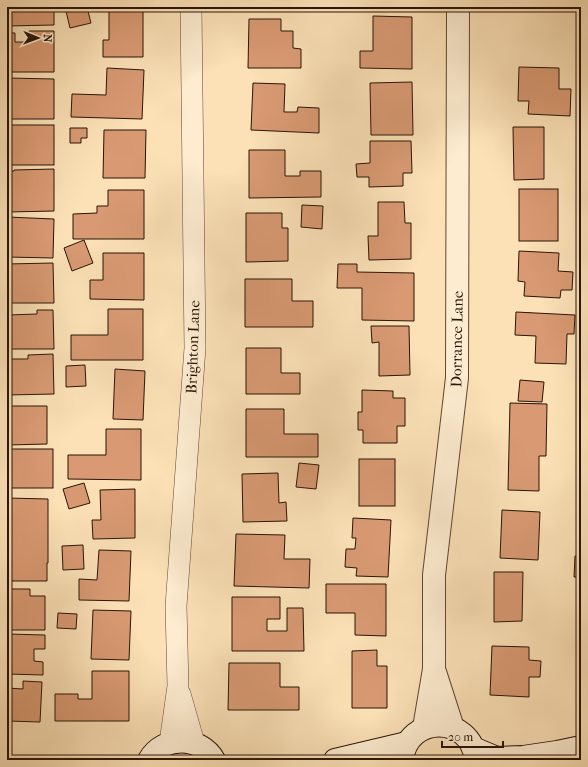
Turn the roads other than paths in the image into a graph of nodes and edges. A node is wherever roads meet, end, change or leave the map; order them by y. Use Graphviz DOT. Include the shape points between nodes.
graph roads {
  1 [pos="191,7"];
  2 [pos="458,7"];
  3 [pos="434,669"];
  4 [pos="178,686"];
  5 [pos="424,728"];
  6 [pos="453,728"];
  7 [pos="170,743"];
  8 [pos="194,743"];
  9 [pos="581,747"];
  10 [pos="404,752"];
  11 [pos="474,754"];
  12 [pos="149,760"];
  13 [pos="214,760"];
  14 [pos="335,760"];
  1 -- 4 [label="street, Brighton Lane" via="195,348 176,606"];
  2 -- 3 [label="street, Dorrance Lane" via="457,378 434,575"];
  3 -- 5 [label="street, Dorrance Lane"];
  3 -- 6 [label="street, Dorrance Lane"];
  4 -- 7 [label="street, Brighton Lane"];
  4 -- 8 [label="street, Brighton Lane"];
  5 -- 6 [label="street" via="443,725"];
  5 -- 10 [label="street" via="411,737"];
  6 -- 11 [label="street" via="468,740"];
  7 -- 8 [label="street"];
  7 -- 12 [label="street" via="159,749"];
  8 -- 13 [label="street" via="205,749"];
  9 -- 11 [label="street" via="523,757 496,758"];
  10 -- 14 [label="street"];
}
